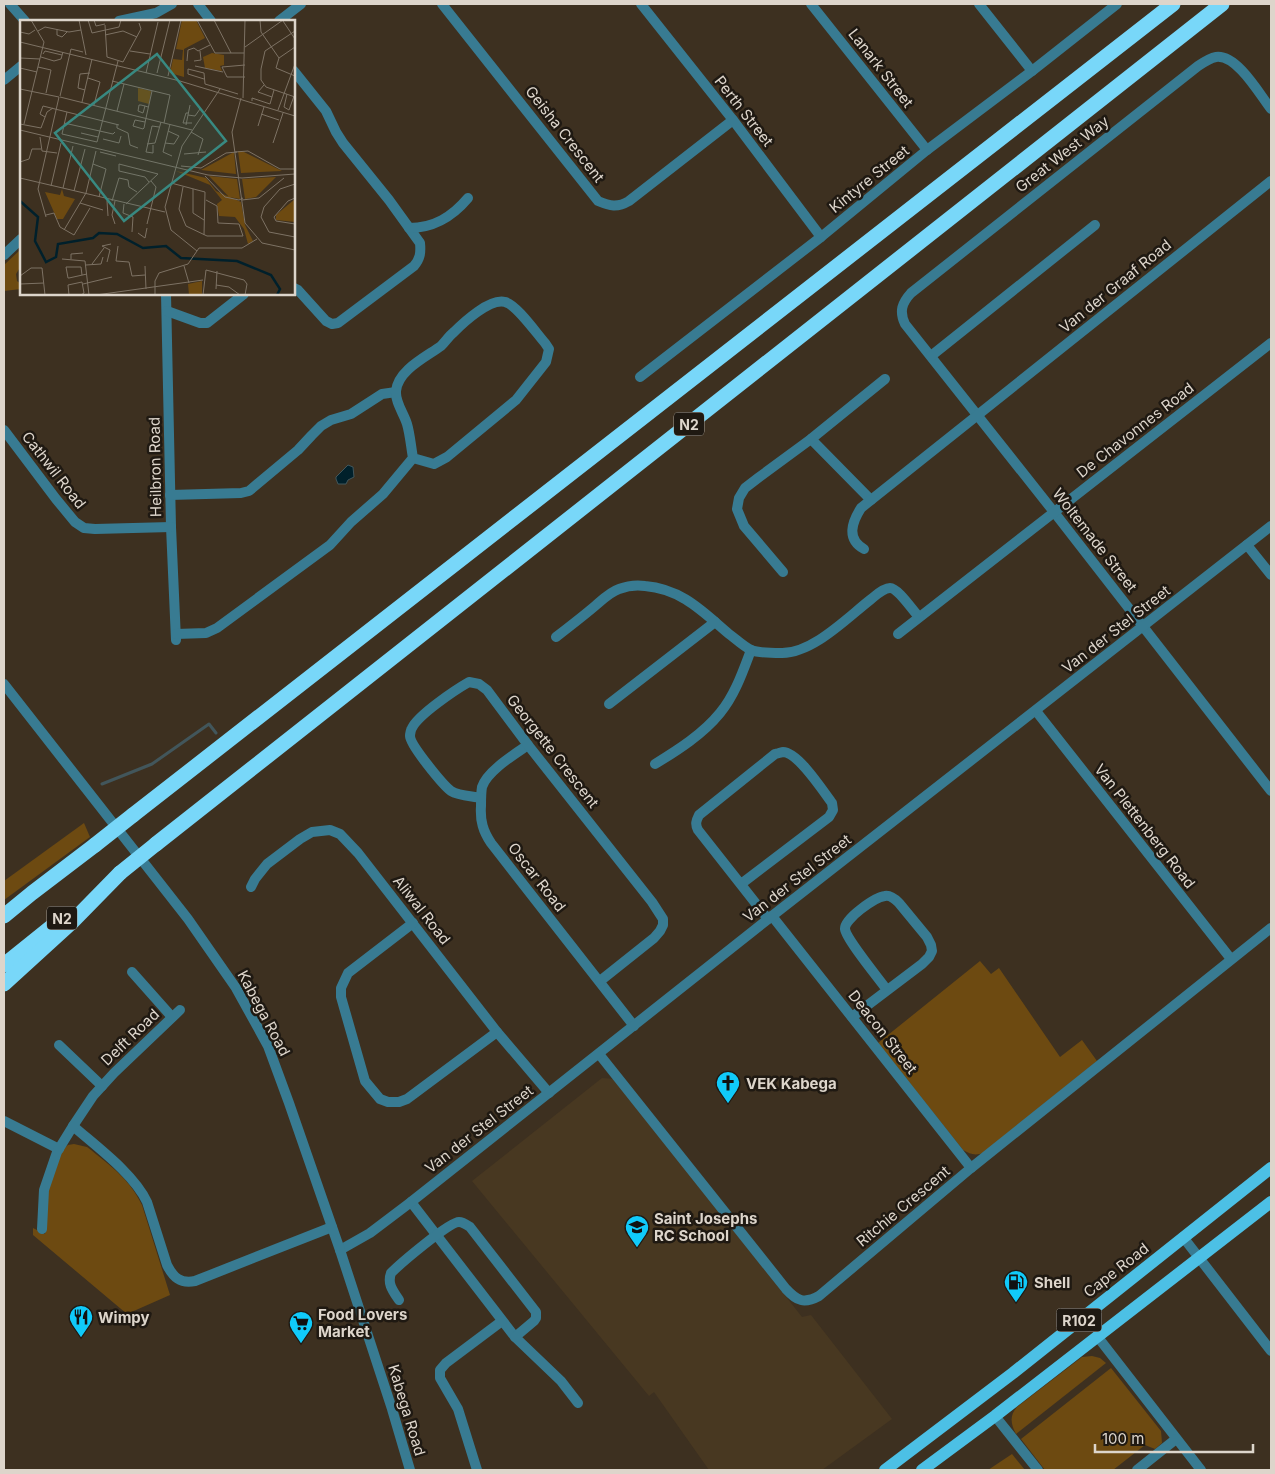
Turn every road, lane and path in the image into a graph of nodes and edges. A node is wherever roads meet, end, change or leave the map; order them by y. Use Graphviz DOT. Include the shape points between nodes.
graph roads {
  1 [pos="10,4"];
  2 [pos="172,4"];
  3 [pos="198,4"];
  4 [pos="301,4"];
  5 [pos="442,4"];
  6 [pos="641,4"];
  7 [pos="811,4"];
  8 [pos="979,4"];
  9 [pos="1117,4"];
  10 [pos="1173,4"];
  11 [pos="1222,4"];
  12 [pos="24,20"];
  13 [pos="124,20"];
  14 [pos="210,20"];
  15 [pos="280,20"];
  16 [pos="20,67"];
  17 [pos="1032,71"];
  18 [pos="295,72"];
  19 [pos="4,80"];
  20 [pos="1271,110"];
  21 [pos="733,120"];
  22 [pos="927,150"];
  23 [pos="1271,181"];
  24 [pos="468,198"];
  25 [pos="1095,225"];
  26 [pos="409,228"];
  27 [pos="821,237"];
  28 [pos="20,240"];
  29 [pos="4,255"];
  30 [pos="295,289"];
  31 [pos="166,295"];
  32 [pos="243,295"];
  33 [pos="902,306"];
  34 [pos="167,311"];
  35 [pos="1271,343"];
  36 [pos="931,356"];
  37 [pos="640,377"];
  38 [pos="885,379"];
  39 [pos="396,392"];
  40 [pos="977,415"];
  41 [pos="4,430"];
  42 [pos="811,439"];
  43 [pos="413,458"];
  44 [pos="170,495"];
  45 [pos="871,500"];
  46 [pos="1054,512"];
  47 [pos="1271,526"];
  48 [pos="171,527"];
  49 [pos="1247,545"];
  50 [pos="864,549"];
  51 [pos="783,572"];
  52 [pos="1271,575"];
  53 [pos="919,617"];
  54 [pos="715,622"];
  55 [pos="1143,627"];
  56 [pos="898,634"];
  57 [pos="556,638"];
  58 [pos="751,650"];
  59 [pos="4,685"];
  60 [pos="609,704"];
  61 [pos="1036,711"];
  62 [pos="528,744"];
  63 [pos="655,764"];
  64 [pos="1271,791"];
  65 [pos="481,798"];
  66 [pos="120,873"];
  67 [pos="741,884"];
  68 [pos="251,887"];
  69 [pos="4,915"];
  70 [pos="770,918"];
  71 [pos="413,923"];
  72 [pos="1271,928"];
  73 [pos="1231,959"];
  74 [pos="4,965"];
  75 [pos="132,972"];
  76 [pos="600,981"];
  77 [pos="4,984"];
  78 [pos="888,990"];
  79 [pos="852,1017"];
  80 [pos="634,1026"];
  81 [pos="497,1032"];
  82 [pos="60,1045"];
  83 [pos="599,1054"];
  84 [pos="102,1086"];
  85 [pos="549,1093"];
  86 [pos="4,1121"];
  87 [pos="73,1126"];
  88 [pos="59,1149"];
  89 [pos="971,1168"];
  90 [pos="1271,1168"];
  91 [pos="411,1202"];
  92 [pos="1271,1202"];
  93 [pos="332,1227"];
  94 [pos="42,1229"];
  95 [pos="437,1236"];
  96 [pos="1183,1237"];
  97 [pos="340,1250"];
  98 [pos="1198,1258"];
  99 [pos="398,1300"];
  100 [pos="502,1322"];
  101 [pos="1097,1336"];
  102 [pos="515,1337"];
  103 [pos="1271,1351"];
  104 [pos="578,1403"];
  105 [pos="995,1416"];
  106 [pos="1176,1439"];
  107 [pos="410,1470"];
  108 [pos="477,1470"];
  109 [pos="885,1470"];
  110 [pos="922,1470"];
  111 [pos="1038,1470"];
  112 [pos="1137,1470"];
  113 [pos="1200,1470"];
  1 -- 12 [label="street"];
  2 -- 13 [label="street" via="156,13"];
  3 -- 14 [label="street"];
  4 -- 15 [label="street"];
  5 -- 21 [label="street, Geisha Crescent" via="598,201 615,207 629,201"];
  6 -- 21 [label="street, Perth Street"];
  7 -- 22 [label="street, Lanark Street"];
  8 -- 17 [label="street"];
  9 -- 17 [label="street, Kintyre Street"];
  10 -- 69 [label="highway, N2, bridge"];
  11 -- 66 [label="highway, N2, bridge"];
  16 -- 19 [label="street"];
  17 -- 22 [label="street, Kintyre Street"];
  18 -- 26 [label="street"];
  20 -- 33 [label="street, Great West Way" via="1237,66 1224,58 1209,59 910,293"];
  21 -- 27 [label="street, Perth Street"];
  22 -- 27 [label="street, Kintyre Street"];
  23 -- 40 [label="street, Van der Graaf Road"];
  24 -- 26 [label="street" via="443,220 426,227"];
  25 -- 36 [label="street"];
  26 -- 30 [label="street" via="420,243 419,260 338,323 326,321"];
  27 -- 37 [label="street, Kintyre Street"];
  28 -- 29 [label="street"];
  31 -- 34 [label="street, Heilbron Road"];
  32 -- 34 [label="street" via="207,323 200,324"];
  33 -- 36 [label="street, Woltemade Street" via="905,324"];
  34 -- 44 [label="street, Heilbron Road"];
  35 -- 46 [label="street, De Chavonnes Road"];
  36 -- 40 [label="street, Woltemade Street"];
  38 -- 42 [label="street"];
  39 -- 43 [label="street"];
  39 -- 43 [label="street" via="400,381 414,364 490,304 506,302 513,306 549,349 546,362 516,400 447,457 434,464"];
  39 -- 44 [label="street" via="382,394 351,414 321,426 249,492"];
  40 -- 45 [label="street, Van der Graaf Road"];
  40 -- 46 [label="street, Woltemade Street"];
  41 -- 48 [label="street, Cathwil Road" via="56,499 84,528"];
  42 -- 45 [label="street"];
  42 -- 51 [label="street" via="745,488 739,498 737,509 744,526"];
  43 -- 48 [label="street, Heilbron Road" via="383,494 330,545 206,633 176,637"];
  44 -- 48 [label="street, Heilbron Road"];
  45 -- 50 [label="street, Van der Graaf Road" via="857,515 852,536"];
  46 -- 53 [label="street, De Chavonnes Road"];
  46 -- 55 [label="street, Woltemade Street"];
  47 -- 49 [label="street, Van der Stel Street"];
  49 -- 52 [label="street"];
  49 -- 55 [label="street, Van der Stel Street"];
  53 -- 56 [label="street, De Chavonnes Road"];
  53 -- 58 [label="street" via="899,593 889,588 837,627 794,652"];
  54 -- 57 [label="street" via="679,595 665,589 639,586 620,588 607,596"];
  54 -- 58 [label="street"];
  54 -- 60 [label="street"];
  55 -- 61 [label="street, Van der Stel Street"];
  55 -- 64 [label="street, Woltemade Street"];
  58 -- 63 [label="street" via="720,713 695,737"];
  59 -- 93 [label="street, Kabega Road" via="188,919 236,988 268,1046"];
  61 -- 70 [label="street, Van der Stel Street"];
  61 -- 73 [label="street, Van Plettenberg Road"];
  62 -- 65 [label="street, Oscar Road" via="486,780"];
  62 -- 65 [label="street, Georgette Crescent" via="487,690 474,683 461,686 416,721 411,729 412,742 447,787 458,794"];
  62 -- 76 [label="street, Georgette Crescent" via="663,918 663,925 654,938"];
  65 -- 76 [label="street, Oscar Road" via="480,816 488,838"];
  66 -- 74 [label="highway, N2"];
  66 -- 77 [label="highway"];
  67 -- 67 [label="street, Deacon Street" via="698,830 696,820 775,754 790,754 832,803 833,810 829,817"];
  67 -- 70 [label="street, Deacon Street"];
  68 -- 71 [label="street, Aliwal Road" via="268,864 300,840 312,832 330,830 340,834 358,853"];
  70 -- 79 [label="street, Deacon Street"];
  70 -- 80 [label="street, Van der Stel Street"];
  71 -- 81 [label="street, Aliwal Road"];
  71 -- 81 [label="street" via="348,973 341,988 365,1081 375,1094 388,1102 407,1100"];
  72 -- 73 [label="street, Ritchie Crescent"];
  73 -- 89 [label="street, Ritchie Crescent"];
  75 -- 84 [label="street, Delft Road" via="176,1014"];
  76 -- 80 [label="street, Oscar Road"];
  78 -- 78 [label="street" via="845,929 848,920 860,910 876,898 885,896 899,903 932,945 926,961"];
  78 -- 79 [label="street"];
  79 -- 89 [label="street, Deacon Street"];
  80 -- 83 [label="street, Van der Stel Street"];
  81 -- 85 [label="street, Aliwal Road"];
  82 -- 84 [label="street, Delft Road"];
  83 -- 85 [label="street, Van der Stel Street"];
  83 -- 89 [label="street, Ritchie Crescent" via="794,1298 802,1300 819,1296"];
  84 -- 87 [label="street, Delft Road"];
  85 -- 91 [label="street, Van der Stel Street"];
  86 -- 88 [label="street"];
  87 -- 88 [label="street, Delft Road"];
  87 -- 93 [label="street" via="136,1184 147,1202 171,1273 187,1283"];
  88 -- 94 [label="street, Delft Road" via="44,1190"];
  90 -- 96 [label="main road, Cape Road / R102"];
  91 -- 95 [label="street"];
  91 -- 97 [label="street, Van der Stel Street" via="370,1233"];
  92 -- 98 [label="main road, R102"];
  93 -- 97 [label="street, Kabega Road"];
  95 -- 99 [label="street" via="392,1273 389,1280"];
  95 -- 100 [label="street"];
  95 -- 102 [label="street" via="455,1223 465,1224 533,1307 536,1312 534,1321"];
  96 -- 98 [label="street"];
  96 -- 109 [label="main road, Cape Road / R102"];
  97 -- 107 [label="street, Kabega Road"];
  98 -- 101 [label="main road, R102"];
  98 -- 103 [label="street"];
  100 -- 102 [label="street"];
  100 -- 108 [label="street" via="440,1370 440,1378 458,1408"];
  101 -- 105 [label="main road, R102"];
  101 -- 106 [label="street"];
  102 -- 104 [label="street" via="554,1374"];
  105 -- 110 [label="main road, R102"];
  105 -- 111 [label="street"];
  106 -- 112 [label="street"];
  106 -- 113 [label="street"];
}
